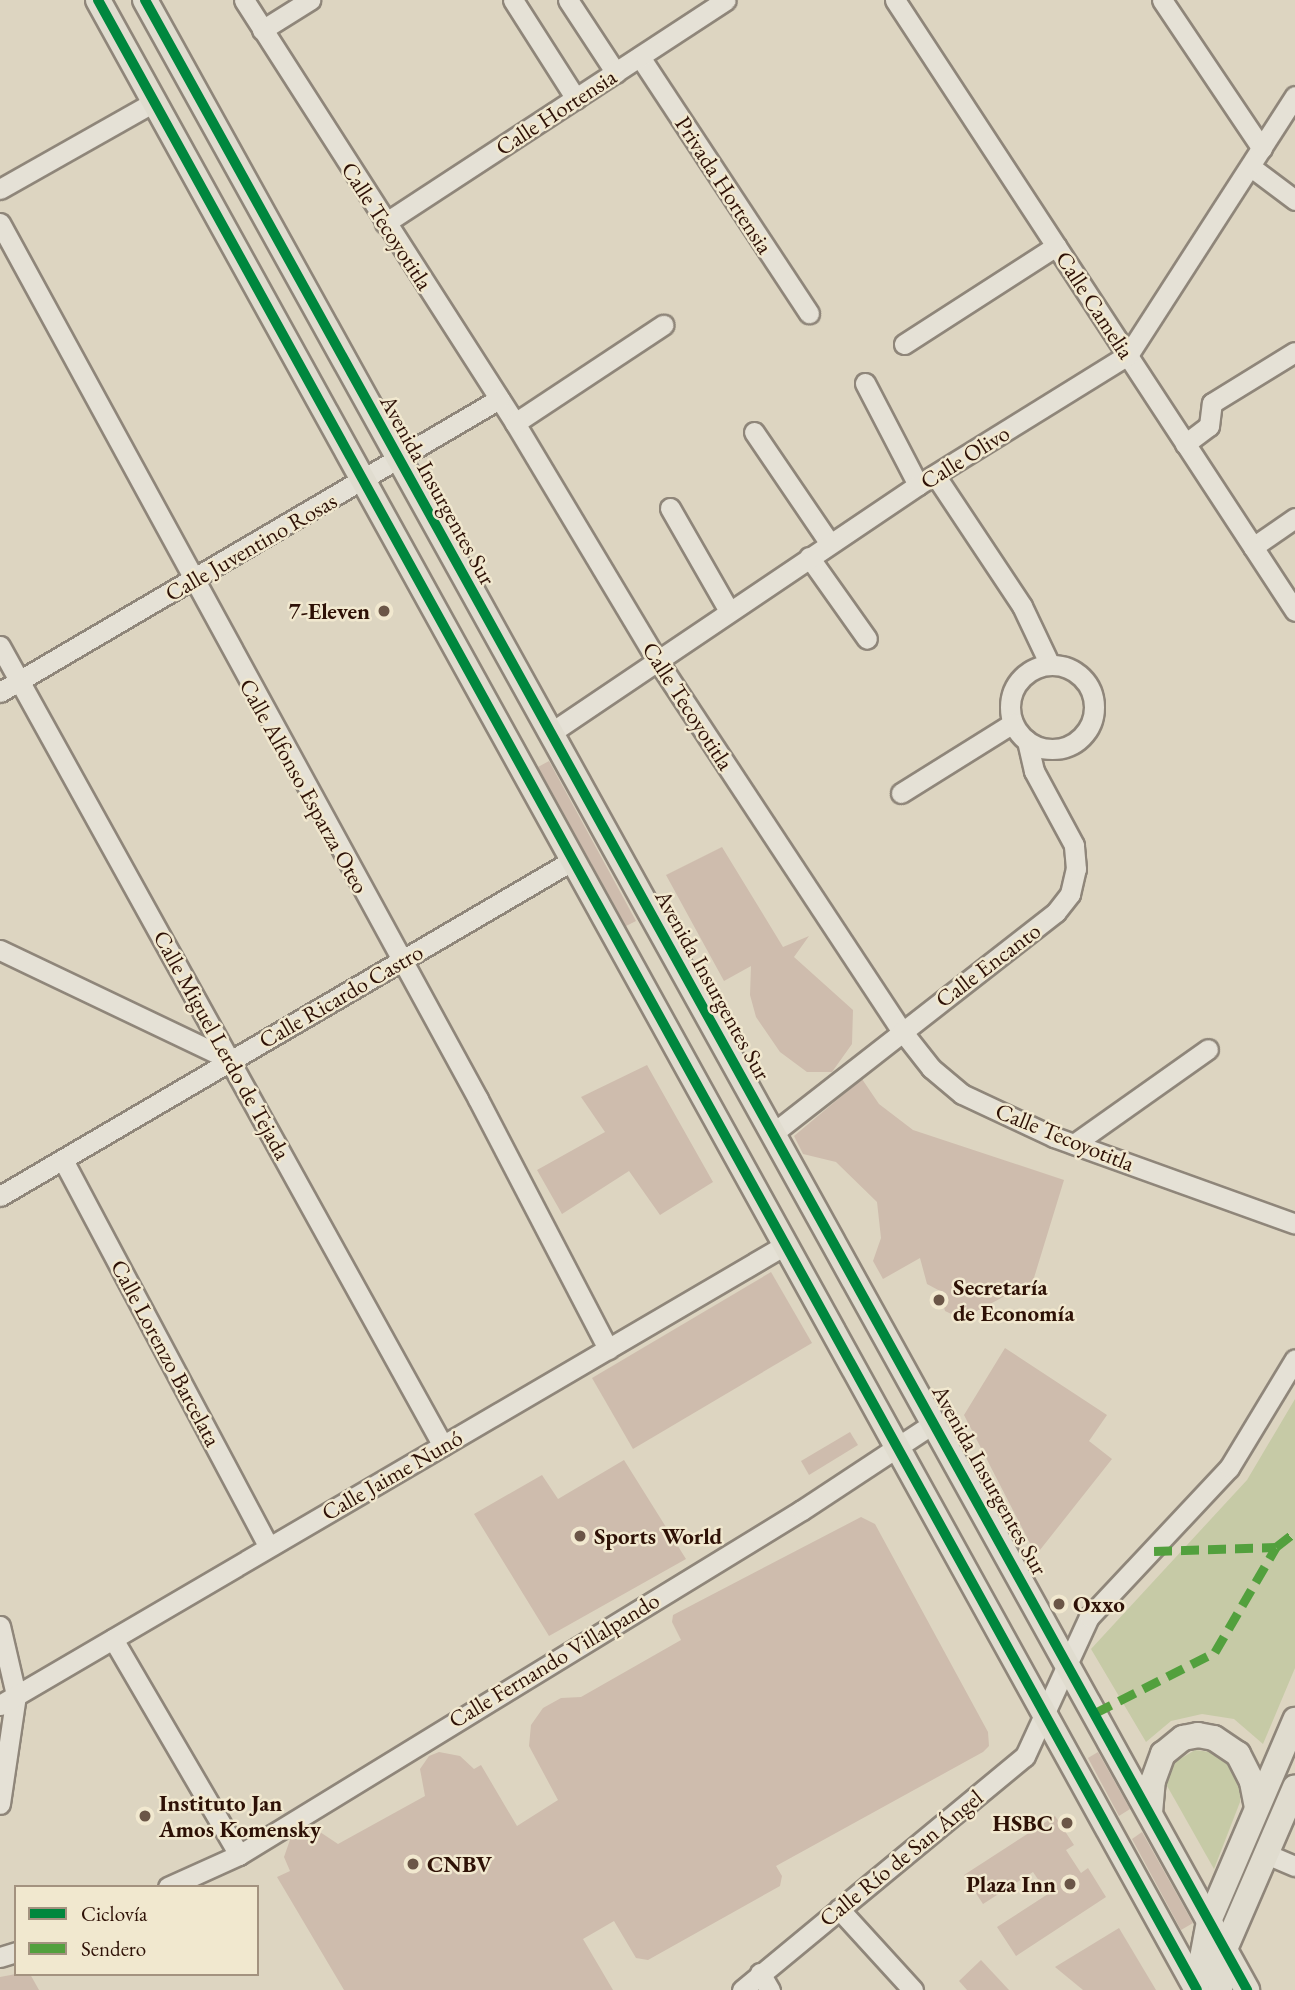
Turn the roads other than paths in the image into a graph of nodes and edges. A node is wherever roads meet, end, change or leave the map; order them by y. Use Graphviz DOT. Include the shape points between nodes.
graph roads {
  1 [pos="98,0"];
  2 [pos="145,0"];
  3 [pos="244,0"];
  4 [pos="310,0"];
  5 [pos="513,0"];
  6 [pos="568,0"];
  7 [pos="726,0"];
  8 [pos="895,0"];
  9 [pos="1162,0"];
  10 [pos="262,30"];
  11 [pos="640,57"];
  12 [pos="616,73"];
  13 [pos="1295,96"];
  14 [pos="576,99"];
  15 [pos="154,102"];
  16 [pos="1262,149"];
  17 [pos="1251,167"];
  18 [pos="0,189"];
  19 [pos="1295,200"];
  20 [pos="0,223"];
  21 [pos="385,223"];
  22 [pos="1056,246"];
  23 [pos="809,313"];
  24 [pos="663,326"];
  25 [pos="904,344"];
  26 [pos="1295,352"];
  27 [pos="1128,355"];
  28 [pos="865,383"];
  29 [pos="499,399"];
  30 [pos="515,423"];
  31 [pos="754,432"];
  32 [pos="1185,444"];
  33 [pos="398,460"];
  34 [pos="927,480"];
  35 [pos="363,481"];
  36 [pos="670,508"];
  37 [pos="1295,518"];
  38 [pos="830,544"];
  39 [pos="1253,547"];
  40 [pos="809,557"];
  41 [pos="193,581"];
  42 [pos="729,611"];
  43 [pos="1295,611"];
  44 [pos="867,639"];
  45 [pos="0,646"];
  46 [pos="657,660"];
  47 [pos="1050,665"];
  48 [pos="19,681"];
  49 [pos="0,692"];
  50 [pos="1013,723"];
  51 [pos="549,734"];
  52 [pos="1027,741"];
  53 [pos="901,793"];
  54 [pos="573,860"];
  55 [pos="0,950"];
  56 [pos="400,961"];
  57 [pos="902,1031"];
  58 [pos="1208,1049"];
  59 [pos="231,1060"];
  60 [pos="772,1134"];
  61 [pos="1074,1144"];
  62 [pos="63,1160"];
  63 [pos="0,1196"];
  64 [pos="1295,1224"];
  65 [pos="785,1245"];
  66 [pos="608,1349"];
  67 [pos="1295,1359"];
  68 [pos="934,1423"];
  69 [pos="443,1446"];
  70 [pos="898,1450"];
  71 [pos="269,1546"];
  72 [pos="0,1626"];
  73 [pos="113,1639"];
  74 [pos="1068,1663"];
  75 [pos="8,1700"];
  76 [pos="1045,1714"];
  77 [pos="1295,1720"];
  78 [pos="0,1722"];
  79 [pos="12,1744"];
  80 [pos="1295,1787"];
  81 [pos="0,1804"];
  82 [pos="1257,1808"];
  83 [pos="1150,1812"];
  84 [pos="1264,1853"];
  85 [pos="239,1856"];
  86 [pos="1295,1866"];
  87 [pos="173,1885"];
  88 [pos="839,1909"];
  89 [pos="1209,1921"];
  90 [pos="1225,1949"];
  91 [pos="765,1982"];
  92 [pos="741,1990"];
  93 [pos="913,1990"];
  94 [pos="1202,1990"];
  95 [pos="1247,1990"];
  1 -- 15 [label="main road"];
  2 -- 33 [label="main road, Avenida Insurgentes Sur"];
  3 -- 10 [label="street, Calle Tecoyotitla"];
  4 -- 10 [label="street"];
  5 -- 14 [label="street"];
  6 -- 12 [label="street"];
  7 -- 11 [label="street, Calle Hortensia"];
  8 -- 22 [label="street, Calle Camelia"];
  9 -- 16 [label="street"];
  10 -- 21 [label="street, Calle Tecoyotitla"];
  11 -- 12 [label="street, Calle Hortensia"];
  11 -- 23 [label="street, Privada Hortensia"];
  12 -- 14 [label="street, Calle Hortensia"];
  13 -- 16 [label="street, Calle Olivo"];
  14 -- 21 [label="street, Calle Hortensia"];
  15 -- 18 [label="street"];
  15 -- 35 [label="main road"];
  16 -- 17 [label="street, Calle Olivo"];
  17 -- 19 [label="street"];
  17 -- 27 [label="street, Calle Olivo"];
  20 -- 41 [label="street, Calle Alfonso Esparza Oteo"];
  21 -- 29 [label="street, Calle Tecoyotitla"];
  22 -- 25 [label="street"];
  22 -- 27 [label="street, Calle Camelia"];
  24 -- 30 [label="street"];
  26 -- 32 [label="street" via="1212,403 1209,426"];
  27 -- 32 [label="street, Calle Camelia"];
  27 -- 34 [label="street, Calle Olivo"];
  28 -- 34 [label="street"];
  29 -- 30 [label="street, Calle Tecoyotitla"];
  29 -- 33 [label="street, Calle Juventino Rosas"];
  30 -- 46 [label="street, Calle Tecoyotitla"];
  31 -- 38 [label="street"];
  32 -- 39 [label="street, Calle Camelia"];
  33 -- 35 [label="street, Calle Juventino Rosas"];
  33 -- 51 [label="main road, Avenida Insurgentes Sur"];
  34 -- 38 [label="street, Calle Olivo"];
  34 -- 47 [label="street" via="1022,606"];
  35 -- 41 [label="street, Calle Juventino Rosas"];
  35 -- 54 [label="main road"];
  36 -- 42 [label="street"];
  37 -- 39 [label="street"];
  38 -- 40 [label="street, Calle Olivo"];
  39 -- 43 [label="street, Calle Camelia"];
  40 -- 42 [label="street, Calle Olivo"];
  40 -- 44 [label="street"];
  41 -- 48 [label="street, Calle Juventino Rosas"];
  41 -- 56 [label="street, Calle Alfonso Esparza Oteo"];
  42 -- 46 [label="street, Calle Olivo"];
  45 -- 48 [label="street, Calle Miguel Lerdo de Tejada"];
  46 -- 51 [label="street, Calle Olivo"];
  46 -- 57 [label="street, Calle Tecoyotitla"];
  47 -- 50 [label="street" via="1020,680 1010,701"];
  47 -- 52 [label="street" via="1063,666 1086,681 1094,707 1092,720 1086,733 1064,748 1050,749"];
  48 -- 49 [label="street, Calle Juventino Rosas"];
  48 -- 59 [label="street, Calle Miguel Lerdo de Tejada"];
  50 -- 52 [label="street"];
  50 -- 53 [label="street"];
  51 -- 60 [label="main road, Avenida Insurgentes Sur"];
  52 -- 57 [label="street, Calle Encanto" via="1034,771 1074,845 1076,869 1070,894 1056,912"];
  54 -- 56 [label="street, Calle Ricardo Castro"];
  54 -- 65 [label="main road"];
  55 -- 59 [label="street"];
  56 -- 59 [label="street, Calle Ricardo Castro"];
  56 -- 66 [label="street, Calle Alfonso Esparza Oteo"];
  57 -- 60 [label="street, Calle Encanto"];
  57 -- 61 [label="street, Calle Tecoyotitla" via="931,1068 962,1094"];
  58 -- 61 [label="street"];
  59 -- 62 [label="street, Calle Ricardo Castro"];
  59 -- 69 [label="street, Calle Miguel Lerdo de Tejada"];
  60 -- 68 [label="main road, Avenida Insurgentes Sur"];
  61 -- 64 [label="street, Calle Tecoyotitla"];
  62 -- 63 [label="street, Calle Ricardo Castro"];
  62 -- 71 [label="street, Calle Lorenzo Barcelata"];
  65 -- 66 [label="street, Calle Jaime Nunó"];
  65 -- 70 [label="main road"];
  66 -- 69 [label="street, Calle Jaime Nunó"];
  67 -- 74 [label="street, Calle Río de San Ángel" via="1229,1468 1089,1617"];
  68 -- 70 [label="street, Calle Fernando Villalpando"];
  68 -- 74 [label="main road, Avenida Insurgentes Sur"];
  69 -- 71 [label="street, Calle Jaime Nunó"];
  70 -- 76 [label="main road"];
  70 -- 85 [label="street, Calle Fernando Villalpando"];
  71 -- 73 [label="street, Calle Jaime Nunó"];
  72 -- 75 [label="street"];
  73 -- 75 [label="street, Calle Jaime Nunó"];
  73 -- 85 [label="street"];
  74 -- 76 [label="street, Calle Río de San Ángel"];
  74 -- 83 [label="main road, Avenida Insurgentes Sur"];
  75 -- 79 [label="street"];
  76 -- 88 [label="street, Calle Río de San Ángel" via="1026,1756"];
  76 -- 94 [label="main road"];
  77 -- 82 [label="main road"];
  78 -- 79 [label="street"];
  79 -- 81 [label="street"];
  80 -- 84 [label="main road"];
  82 -- 83 [label="main road" via="1252,1782 1238,1754 1213,1738 1198,1735 1183,1738 1163,1754 1153,1781"];
  82 -- 89 [label="main road"];
  83 -- 89 [label="main road, Avenida Insurgentes Sur"];
  84 -- 86 [label="street"];
  84 -- 90 [label="main road"];
  85 -- 87 [label="street, Calle Fernando Villalpando"];
  88 -- 91 [label="street, Calle Río de San Ángel"];
  88 -- 93 [label="street"];
  89 -- 90 [label="main road, Avenida Insurgentes Sur"];
  89 -- 94 [label="main road"];
  90 -- 94 [label="main road"];
  90 -- 95 [label="main road, Avenida Insurgentes Sur"];
  91 -- 92 [label="street, Calle Río de San Ángel"];
}
